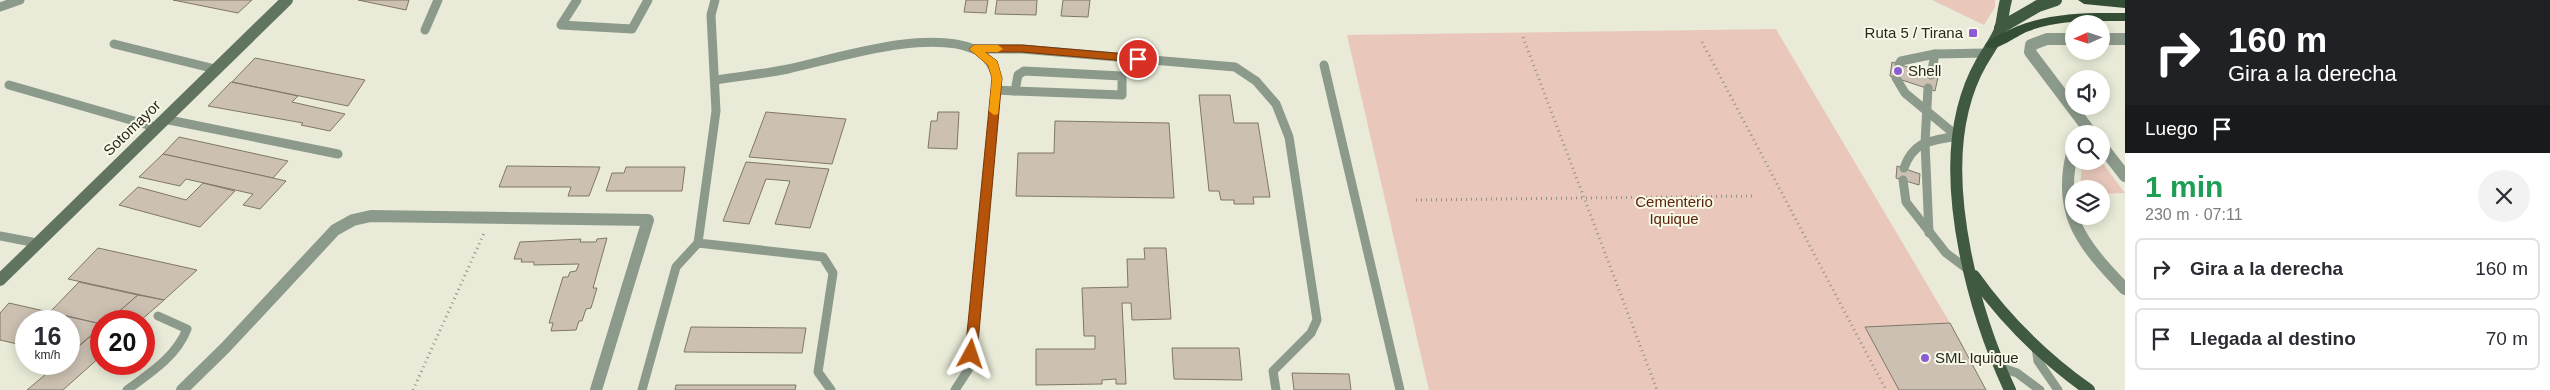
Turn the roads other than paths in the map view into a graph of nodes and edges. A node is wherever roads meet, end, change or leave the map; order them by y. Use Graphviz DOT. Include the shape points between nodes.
graph roads {
  1 [pos="20,0"];
  2 [pos="287,0"];
  3 [pos="438,0"];
  4 [pos="577,0"];
  5 [pos="648,0"];
  6 [pos="715,0"];
  7 [pos="2006,0"];
  8 [pos="2056,0"];
  9 [pos="2084,0"];
  10 [pos="2123,4"];
  11 [pos="0,8"];
  12 [pos="2125,17"];
  13 [pos="2000,28"];
  14 [pos="425,30"];
  15 [pos="2110,39"];
  16 [pos="2125,39"];
  17 [pos="2065,40"];
  18 [pos="114,44"];
  19 [pos="974,49"];
  20 [pos="1988,49"];
  21 [pos="1935,54"];
  22 [pos="1899,64"];
  23 [pos="1324,65"];
  24 [pos="215,69"];
  25 [pos="1931,74"];
  26 [pos="1896,78"];
  27 [pos="716,80"];
  28 [pos="9,85"];
  29 [pos="1928,88"];
  30 [pos="996,90"];
  31 [pos="1015,91"];
  32 [pos="1928,114"];
  33 [pos="160,123"];
  34 [pos="2083,125"];
  35 [pos="1958,136"];
  36 [pos="1925,142"];
  37 [pos="338,154"];
  38 [pos="2110,157"];
  39 [pos="1904,168"];
  40 [pos="2068,170"];
  41 [pos="2125,176"];
  42 [pos="1903,180"];
  43 [pos="1930,233"];
  44 [pos="0,236"];
  45 [pos="37,243"];
  46 [pos="698,243"];
  47 [pos="1972,272"];
  48 [pos="1,277"];
  49 [pos="2125,289"];
  50 [pos="158,316"];
  51 [pos="2036,347"];
  52 [pos="2000,367"];
  53 [pos="127,390"];
  54 [pos="182,390"];
  55 [pos="596,390"];
  56 [pos="642,390"];
  57 [pos="831,390"];
  58 [pos="955,390"];
  59 [pos="1276,390"];
  60 [pos="1400,390"];
  61 [pos="2010,390"];
  62 [pos="2040,390"];
  63 [pos="2058,390"];
  64 [pos="2089,390"];
  1 -- 11 [label="lane"];
  2 -- 24 [label="main road, Sotomayor"];
  3 -- 14 [label="lane"];
  4 -- 5 [label="lane" via="560,25 632,29"];
  6 -- 27 [label="lane" via="711,15"];
  7 -- 13 [label="main road"];
  8 -- 13 [label="main road" via="2038,6"];
  9 -- 10 [label="highway"];
  12 -- 20 [label="highway" via="2053,19 2020,30"];
  13 -- 20 [label="main road"];
  15 -- 16 [label="street"];
  17 -- 34 [label="street" via="2038,41 2030,48 2032,56"];
  18 -- 24 [label="lane"];
  19 -- 27 [label="lane" via="950,43 880,48 786,69"];
  19 -- 30 [label="lane" via="993,64"];
  19 -- 59 [label="lane" via="1022,49 1235,67 1258,80 1272,94 1289,137 1317,320 1311,333 1273,371"];
  20 -- 21 [label="lane"];
  20 -- 35 [label="main road" via="1971,85"];
  21 -- 22 [label="lane"];
  21 -- 25 [label="lane"];
  23 -- 60 [label="lane"];
  24 -- 33 [label="main road, Sotomayor"];
  26 -- 32 [label="lane" via="1905,92"];
  27 -- 46 [label="lane" via="716,111"];
  28 -- 33 [label="lane"];
  29 -- 32 [label="lane"];
  30 -- 31 [label="lane"];
  30 -- 58 [label="lane" via="970,366"];
  31 -- 31 [label="lane" via="1122,95 1122,76 1024,71 1018,75"];
  32 -- 35 [label="lane"];
  32 -- 36 [label="lane"];
  33 -- 37 [label="lane"];
  33 -- 45 [label="main road, Sotomayor"];
  35 -- 36 [label="lane"];
  35 -- 47 [label="main road" via="1959,211"];
  36 -- 39 [label="lane" via="1908,154"];
  36 -- 43 [label="lane"];
  38 -- 41 [label="street"];
  40 -- 49 [label="street" via="2065,182 2074,224 2094,256"];
  42 -- 43 [label="lane" via="1906,202"];
  43 -- 47 [label="lane" via="1946,253"];
  44 -- 45 [label="lane"];
  45 -- 48 [label="main road, Sotomayor"];
  46 -- 56 [label="lane" via="676,267"];
  46 -- 57 [label="lane" via="823,257 833,273 818,372"];
  47 -- 51 [label="main road" via="1996,306"];
  47 -- 52 [label="main road" via="1983,324"];
  50 -- 53 [label="lane" via="187,329 185,337 178,348"];
  51 -- 63 [label="lane" via="2038,361"];
  51 -- 64 [label="main road"];
  52 -- 61 [label="main road"];
  52 -- 62 [label="lane" via="2017,373"];
  54 -- 55 [label="street" via="336,230 353,220 371,216 648,220"];
}
